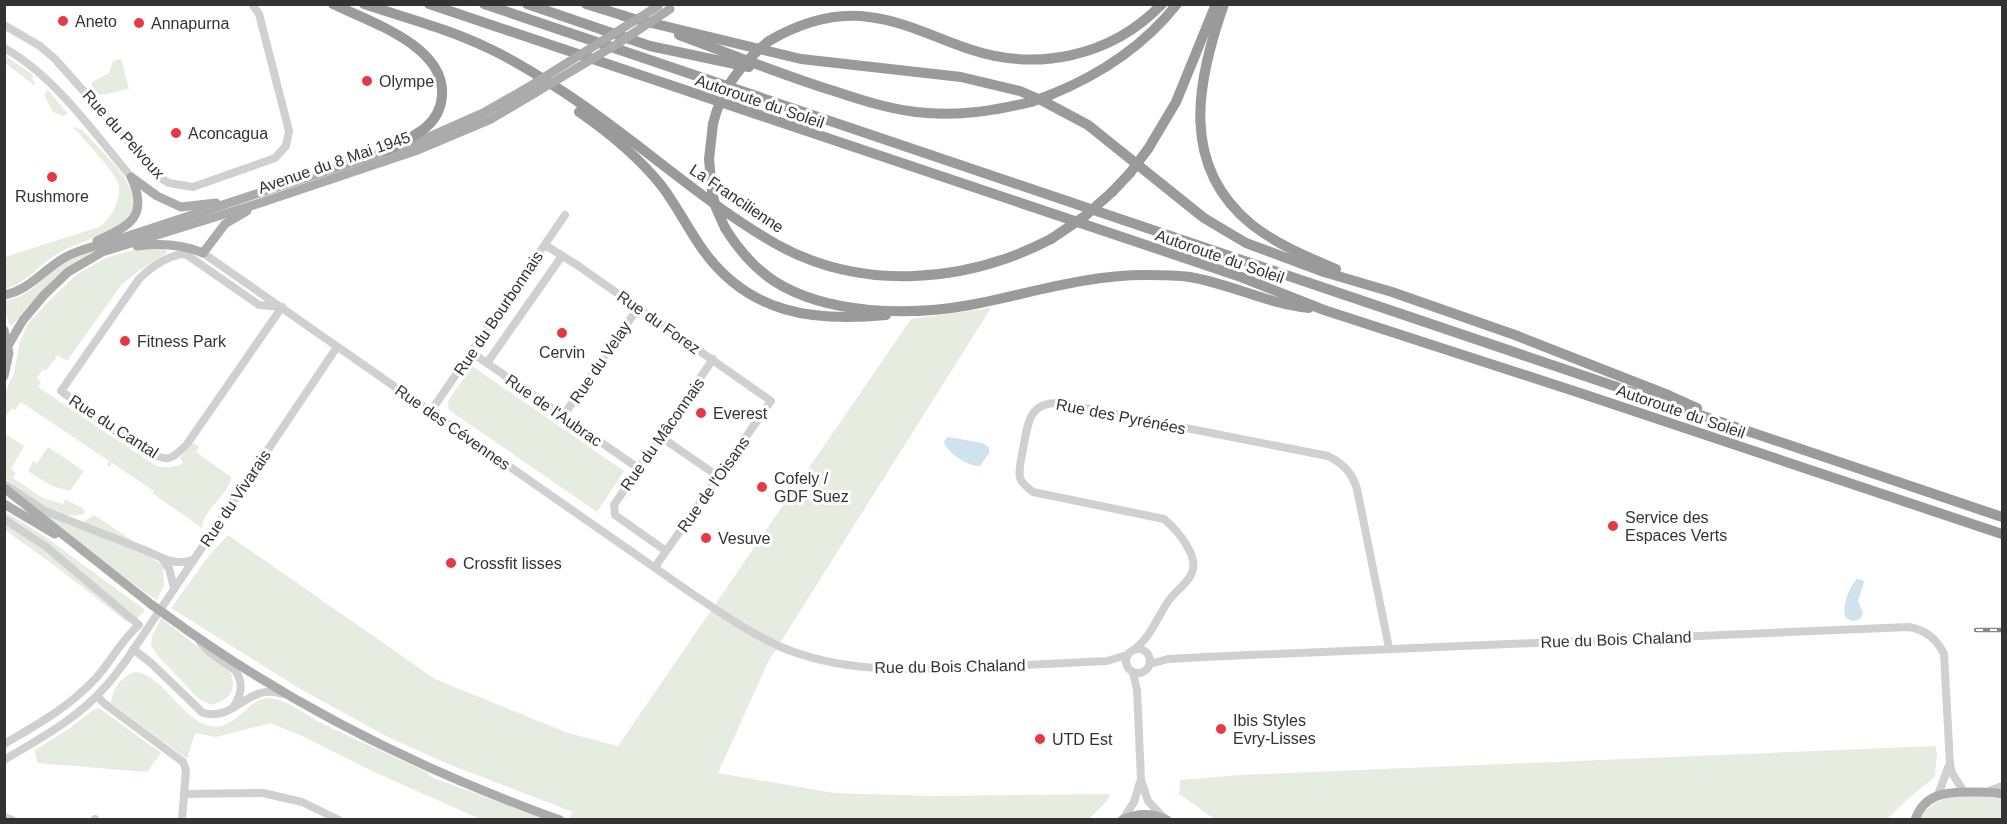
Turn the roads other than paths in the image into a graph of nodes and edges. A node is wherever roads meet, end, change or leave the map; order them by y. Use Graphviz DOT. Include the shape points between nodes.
graph roads {
  1 [pos="252,4"];
  2 [pos="333,4"];
  3 [pos="364,4"];
  4 [pos="429,4"];
  5 [pos="484,4"];
  6 [pos="527,4"];
  7 [pos="586,4"];
  8 [pos="1161,4"];
  9 [pos="1177,4"];
  10 [pos="1216,4"];
  11 [pos="1224,4"];
  12 [pos="667,6"];
  13 [pos="623,16"];
  14 [pos="4,24"];
  15 [pos="4,48"];
  16 [pos="499,54"];
  17 [pos="788,77"];
  18 [pos="532,90"];
  19 [pos="386,151"];
  20 [pos="131,177"];
  21 [pos="233,200"];
  22 [pos="260,203"];
  23 [pos="564,215"];
  24 [pos="545,245"];
  25 [pos="114,248"];
  26 [pos="78,250"];
  27 [pos="203,253"];
  28 [pos="562,256"];
  29 [pos="1392,292"];
  30 [pos="4,295"];
  31 [pos="282,308"];
  32 [pos="638,308"];
  33 [pos="1324,310"];
  34 [pos="915,312"];
  35 [pos="4,330"];
  36 [pos="9,344"];
  37 [pos="337,347"];
  38 [pos="471,352"];
  39 [pos="713,359"];
  40 [pos="488,363"];
  41 [pos="4,376"];
  42 [pos="771,401"];
  43 [pos="430,411"];
  44 [pos="563,416"];
  45 [pos="1730,424"];
  46 [pos="661,436"];
  47 [pos="638,468"];
  48 [pos="719,477"];
  49 [pos="4,486"];
  50 [pos="4,504"];
  51 [pos="2002,517"];
  52 [pos="4,519"];
  53 [pos="2002,534"];
  54 [pos="80,549"];
  55 [pos="666,551"];
  56 [pos="162,559"];
  57 [pos="193,560"];
  58 [pos="655,567"];
  59 [pos="174,588"];
  60 [pos="702,600"];
  61 [pos="190,633"];
  62 [pos="1148,637"];
  63 [pos="1389,648"];
  64 [pos="1135,649"];
  65 [pos="133,650"];
  66 [pos="1148,653"];
  67 [pos="1127,655"];
  68 [pos="1168,659"];
  69 [pos="1107,661"];
  70 [pos="1148,668"];
  71 [pos="1130,669"];
  72 [pos="1137,690"];
  73 [pos="97,696"];
  74 [pos="299,701"];
  75 [pos="234,707"];
  76 [pos="4,744"];
  77 [pos="4,760"];
  78 [pos="1950,764"];
  79 [pos="1141,780"];
  80 [pos="2002,786"];
  81 [pos="1989,791"];
  82 [pos="1964,792"];
  83 [pos="184,794"];
  84 [pos="2002,794"];
  85 [pos="1938,795"];
  86 [pos="1917,815"];
  87 [pos="4,817"];
  88 [pos="12,819"];
  89 [pos="182,819"];
  90 [pos="339,819"];
  91 [pos="560,819"];
  92 [pos="1122,819"];
  93 [pos="1165,819"];
  94 [pos="1908,819"];
  1 -- 14 [label="street, Rue du Pelvoux" via="259,14 289,131 286,146 274,158 193,187 162,179 55,59"];
  2 -- 19 [label="highway" via="414,45 428,56 441,78 441,102 434,118 423,130"];
  3 -- 16 [label="highway, La Francilienne" via="451,33"];
  4 -- 33 [label="highway, Autoroute du Soleil" via="1241,277"];
  5 -- 45 [label="highway, Autoroute du Soleil"];
  6 -- 17 [label="highway" via="650,46"];
  7 -- 13 [label="highway"];
  8 -- 34 [label="highway, bridge" via="1134,28 1105,44 1080,54 1043,61 985,54 868,16 837,16 793,29 770,41 733,77 718,104 709,159 716,208 738,247 774,281 799,294 842,305"];
  9 -- 17 [label="highway, bridge" via="1157,28 1098,73 1031,102 985,112 925,113 867,101"];
  10 -- 16 [label="highway, La Francilienne, bridge" via="1176,102 1148,149 1112,192 1085,216 1030,249 986,265 940,274 908,276 847,269 778,245 743,224 559,89"];
  11 -- 29 [label="highway" via="1204,72 1199,107 1205,154 1221,190 1244,218 1279,243"];
  12 -- 18 [label="main road, Avenue du 8 Mai 1945, bridge"];
  13 -- 17 [label="highway"];
  13 -- 29 [label="highway" via="801,59 961,77 1020,91 1088,125 1232,236 1285,258"];
  15 -- 20 [label="street" via="25,60 52,85"];
  16 -- 34 [label="highway" via="586,117 637,160 668,195 713,263 750,295 788,311 829,317"];
  18 -- 19 [label="main road, Avenue du 8 Mai 1945" via="424,139"];
  18 -- 22 [label="main road, Avenue du 8 Mai 1945" via="491,118 415,151"];
  19 -- 21 [label="main road, Avenue du 8 Mai 1945"];
  20 -- 21 [label="main road" via="181,207"];
  20 -- 26 [label="main road" via="138,200 134,219 126,227"];
  21 -- 26 [label="main road, Avenue du 8 Mai 1945"];
  22 -- 25 [label="main road, Avenue du 8 Mai 1945"];
  22 -- 27 [label="main road" via="225,224"];
  23 -- 24 [label="street, Rue du Bourbonnais"];
  24 -- 28 [label="street, Rue du Forez"];
  24 -- 38 [label="street, Rue du Bourbonnais"];
  25 -- 27 [label="main road" via="162,244"];
  25 -- 36 [label="main road, Avenue du 8 Mai 1945" via="68,272 23,320"];
  26 -- 30 [label="main road, Avenue du 8 Mai 1945" via="25,288"];
  27 -- 31 [label="street, Rue des Cévennes"];
  28 -- 32 [label="street, Rue du Forez"];
  28 -- 40 [label="street, Rue du Bourbonnais"];
  29 -- 45 [label="highway" via="1587,362"];
  31 -- 31 [label="street, Rue du Cantal" via="187,444 169,458 153,456 61,391 139,279 154,265 175,255 188,255 259,305"];
  31 -- 37 [label="street, Rue des Cévennes"];
  32 -- 39 [label="street, Rue du Forez"];
  32 -- 44 [label="street, Rue du Velay"];
  33 -- 34 [label="highway" via="1288,306 1192,278 1143,275 1087,280"];
  33 -- 53 [label="highway, Autoroute du Soleil"];
  35 -- 36 [label="main road"];
  36 -- 41 [label="main road"];
  37 -- 43 [label="street, Rue des Cévennes"];
  37 -- 57 [label="street, Rue du Vivarais"];
  38 -- 40 [label="street, Rue de l'Aubrac"];
  38 -- 43 [label="street, Rue du Bourbonnais"];
  39 -- 42 [label="street, Rue du Forez"];
  39 -- 46 [label="street, Rue du Mâconnais"];
  40 -- 44 [label="street, Rue de l'Aubrac"];
  42 -- 48 [label="street, Rue de l'Oisans"];
  43 -- 58 [label="street, Rue des Cévennes"];
  44 -- 47 [label="street, Rue de l'Aubrac"];
  45 -- 51 [label="highway, Autoroute du Soleil"];
  46 -- 47 [label="street, Rue du Mâconnais"];
  46 -- 48 [label="street"];
  47 -- 55 [label="street, Rue du Mâconnais" via="616,501 615,515"];
  48 -- 55 [label="street, Rue de l'Oisans"];
  49 -- 54 [label="main road"];
  49 -- 56 [label="street" via="45,511"];
  50 -- 54 [label="main road"];
  52 -- 76 [label="street" via="45,546 139,625 82,693"];
  54 -- 61 [label="main road, bridge"];
  55 -- 58 [label="street, Rue de l'Oisans"];
  56 -- 57 [label="street" via="183,563"];
  56 -- 59 [label="street" via="169,568"];
  57 -- 59 [label="street, Rue du Vivarais"];
  58 -- 60 [label="street, Rue des Cévennes"];
  59 -- 65 [label="street, Rue du Vivarais"];
  60 -- 69 [label="street, Rue du Bois Chaland" via="783,647 859,667 908,670"];
  61 -- 74 [label="main road"];
  61 -- 75 [label="street" via="236,671 241,691"];
  62 -- 63 [label="street, Rue des Pyrénées" via="1170,598 1190,578 1194,561 1191,553 1164,519 1033,492 1024,485 1020,468 1029,421 1041,405 1059,403 1336,460 1348,470 1357,489"];
  62 -- 64 [label="street, Rue des Pyrénées"];
  62 -- 66 [label="street, Rue des Pyrénées"];
  63 -- 68 [label="street, Rue du Bois Chaland"];
  63 -- 78 [label="street, Rue du Bois Chaland" via="1909,627 1935,640 1944,654"];
  64 -- 66 [label="street"];
  64 -- 67 [label="street"];
  65 -- 73 [label="street, Rue du Vivarais"];
  65 -- 75 [label="street" via="203,713 218,715"];
  66 -- 68 [label="street, Rue du Bois Chaland"];
  66 -- 70 [label="street"];
  67 -- 69 [label="street"];
  67 -- 71 [label="street"];
  68 -- 70 [label="street, Rue du Bois Chaland"];
  69 -- 71 [label="street"];
  70 -- 71 [label="street"];
  70 -- 72 [label="street"];
  71 -- 72 [label="street"];
  72 -- 79 [label="street"];
  73 -- 77 [label="street, Rue du Vivarais" via="50,732"];
  73 -- 83 [label="street" via="183,762"];
  74 -- 75 [label="street" via="267,690"];
  74 -- 91 [label="main road" via="418,762"];
  78 -- 82 [label="street, Rue du Bois Chaland"];
  78 -- 85 [label="street, Rue du Bois Chaland"];
  79 -- 92 [label="street" via="1134,802"];
  79 -- 93 [label="street" via="1148,801"];
  80 -- 81 [label="street"];
  81 -- 82 [label="main road"];
  81 -- 84 [label="main road"];
  82 -- 85 [label="main road"];
  83 -- 89 [label="street"];
  83 -- 90 [label="street" via="264,793 302,802"];
  85 -- 86 [label="main road" via="1924,803"];
  86 -- 94 [label="main road"];
  87 -- 88 [label="street"];
  92 -- 93 [label="main road" via="1142,814"];
}
